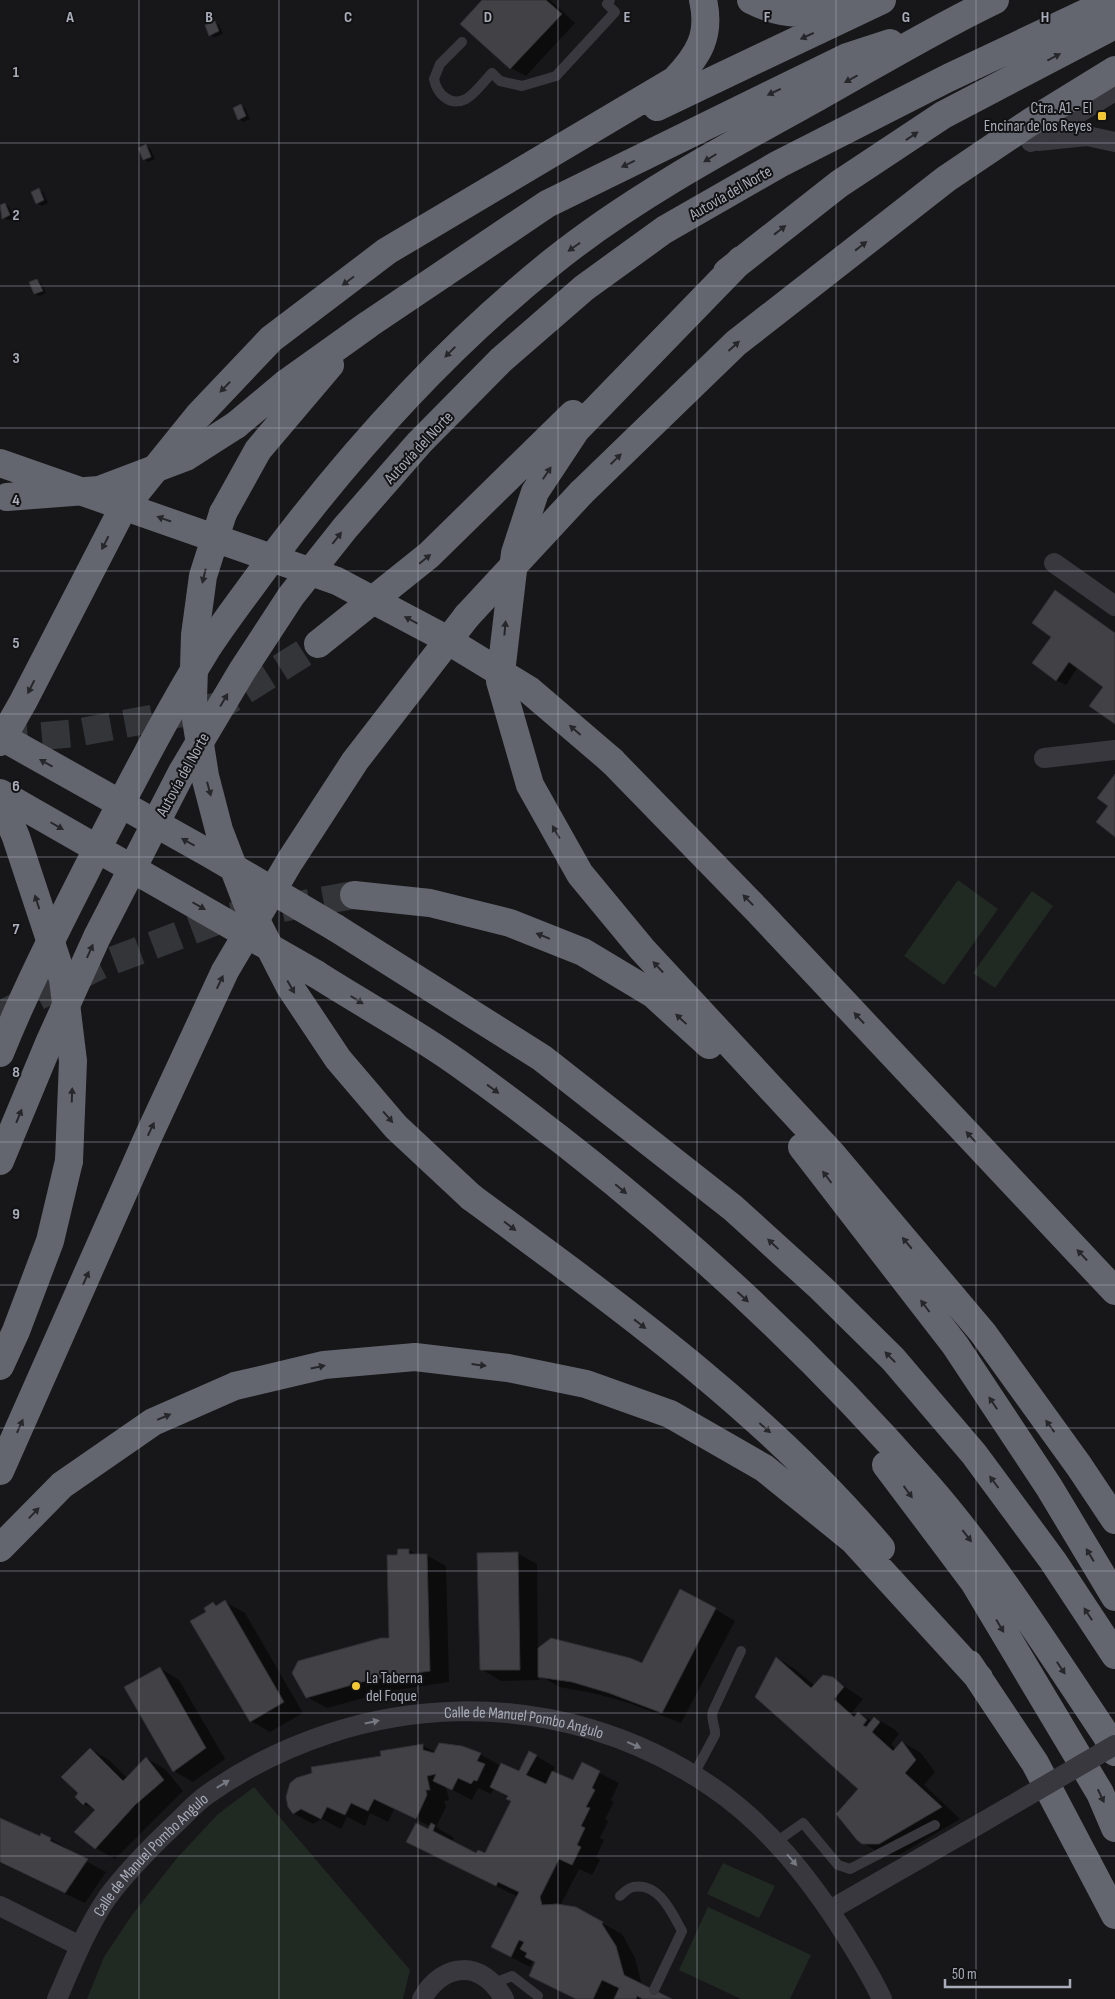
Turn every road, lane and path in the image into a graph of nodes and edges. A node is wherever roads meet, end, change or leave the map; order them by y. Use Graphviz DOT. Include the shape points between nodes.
graph roads {
  1 [pos="703,0"];
  2 [pos="751,0"];
  3 [pos="853,0"];
  4 [pos="882,0"];
  5 [pos="995,0"];
  6 [pos="1112,0"];
  7 [pos="606,1"];
  8 [pos="1115,25"];
  9 [pos="939,27"];
  10 [pos="462,42"];
  11 [pos="1115,70"];
  12 [pos="1115,91"];
  13 [pos="1032,142"];
  14 [pos="1115,142"];
  15 [pos="531,167"];
  16 [pos="901,215"];
  17 [pos="741,260"];
  18 [pos="369,324"];
  19 [pos="0,463"];
  20 [pos="4,497"];
  21 [pos="1054,563"];
  22 [pos="1115,606"];
  23 [pos="318,644"];
  24 [pos="0,736"];
  25 [pos="0,742"];
  26 [pos="1115,750"];
  27 [pos="1044,758"];
  28 [pos="0,793"];
  29 [pos="0,799"];
  30 [pos="354,895"];
  31 [pos="0,1053"];
  32 [pos="0,1161"];
  33 [pos="1115,1291"];
  34 [pos="768,1320"];
  35 [pos="0,1366"];
  36 [pos="0,1471"];
  37 [pos="1115,1520"];
  38 [pos="0,1548"];
  39 [pos="1115,1597"];
  40 [pos="741,1651"];
  41 [pos="1115,1655"];
  42 [pos="979,1678"];
  43 [pos="1115,1745"];
  44 [pos="1115,1752"];
  45 [pos="693,1776"];
  46 [pos="935,1825"];
  47 [pos="1115,1828"];
  48 [pos="776,1842"];
  49 [pos="620,1896"];
  50 [pos="0,1906"];
  51 [pos="830,1910"];
  52 [pos="1115,1916"];
  53 [pos="80,1946"];
  54 [pos="654,1990"];
  55 [pos="499,1991"];
  56 [pos="538,1996"];
  57 [pos="57,1999"];
  58 [pos="422,1999"];
  59 [pos="882,1999"];
  1 -- 15 [label="highway" via="705,29 701,45 692,63 675,80"];
  2 -- 3 [label="highway" via="790,14"];
  4 -- 15 [label="highway, one-way"];
  5 -- 9 [label="highway"];
  32 -- 6 [label="highway, Autovía del Norte, one-way" via="97,937 182,772 242,670 291,596 419,443 508,354 584,288 664,230 779,164"];
  7 -- 10 [label="lane" via="615,12 556,76 522,86 500,81 492,73 465,100 456,101 440,94 434,79 440,64"];
  17 -- 8 [label="highway, one-way" via="839,184 943,115"];
  9 -- 18 [label="highway, one-way" via="848,57 547,204"];
  9 -- 31 [label="highway, one-way" via="723,150 636,203 553,261 468,334 387,416 310,506 210,645 145,756 64,914"];
  11 -- 16 [label="highway" via="946,179"];
  12 -- 13 [label="street"];
  13 -- 14 [label="street" via="1087,136"];
  13 -- 16 [label="highway"];
  15 -- 25 [label="highway, one-way" via="386,252 271,339 198,416 122,510"];
  36 -- 16 [label="highway, one-way, bridge" via="225,971 354,760 467,616 581,493 736,343"];
  23 -- 17 [label="highway, one-way" via="429,555 650,337"];
  37 -- 17 [label="highway, one-way" via="983,1333 832,1154 642,950 580,874 530,785 500,681 515,553 535,492 576,430"];
  18 -- 20 [label="highway, bridge" via="285,384 236,425 186,457 99,490"];
  18 -- 42 [label="highway, one-way, bridge" via="314,382 258,450 223,513 203,576 195,635 193,700 205,776 219,830 247,903 290,987 338,1059 396,1127 471,1197 686,1360 776,1438 853,1514 920,1593"];
  33 -- 19 [label="highway, one-way, bridge" via="758,911 612,761 529,690 437,634 337,581"];
  21 -- 22 [label="street"];
  41 -- 24 [label="highway, one-way, bridge" via="1053,1561 974,1454 893,1359 733,1208 542,1058 336,928"];
  26 -- 27 [label="street"];
  28 -- 34 [label="highway, one-way, bridge" via="316,974 455,1061 556,1135 665,1226"];
  35 -- 29 [label="highway, one-way, bridge" via="50,1241 69,1161 73,1061 63,979 16,837"];
  39 -- 30 [label="highway, one-way" via="1049,1487 955,1345 815,1162 728,1063 654,994 583,952 510,923 430,903"];
  34 -- 44 [label="highway, one-way" via="863,1414 930,1487 1008,1589"];
  34 -- 47 [label="highway, one-way" via="781,1349 898,1478 974,1582 1100,1792"];
  38 -- 42 [label="highway, one-way" via="77,1474 153,1422 236,1386 324,1365 415,1358 508,1368 586,1384 670,1414 764,1468 853,1540"];
  40 -- 45 [label="lane" via="713,1710 711,1717 715,1735"];
  42 -- 52 [label="highway" via="1035,1763"];
  43 -- 51 [label="street, bridge"];
  45 -- 48 [label="street, Calle de Manuel Pombo Angulo" via="757,1823"];
  53 -- 45 [label="street, Calle de Manuel Pombo Angulo, one-way" via="107,1899 139,1858 206,1795 257,1763 330,1732 410,1714 466,1710 526,1714 572,1723 622,1740"];
  46 -- 48 [label="lane" via="850,1869 838,1865 803,1823"];
  48 -- 51 [label="street, Calle de Manuel Pombo Angulo, one-way"];
  49 -- 54 [label="lane" via="632,1887 650,1889 667,1904 682,1931"];
  50 -- 53 [label="street"];
  51 -- 59 [label="street, Calle de Manuel Pombo Angulo"];
  53 -- 57 [label="street, Calle de Manuel Pombo Angulo"];
  55 -- 56 [label="lane" via="512,1976"];
  55 -- 58 [label="street" via="480,1973 462,1969 445,1973 431,1984"];
}
